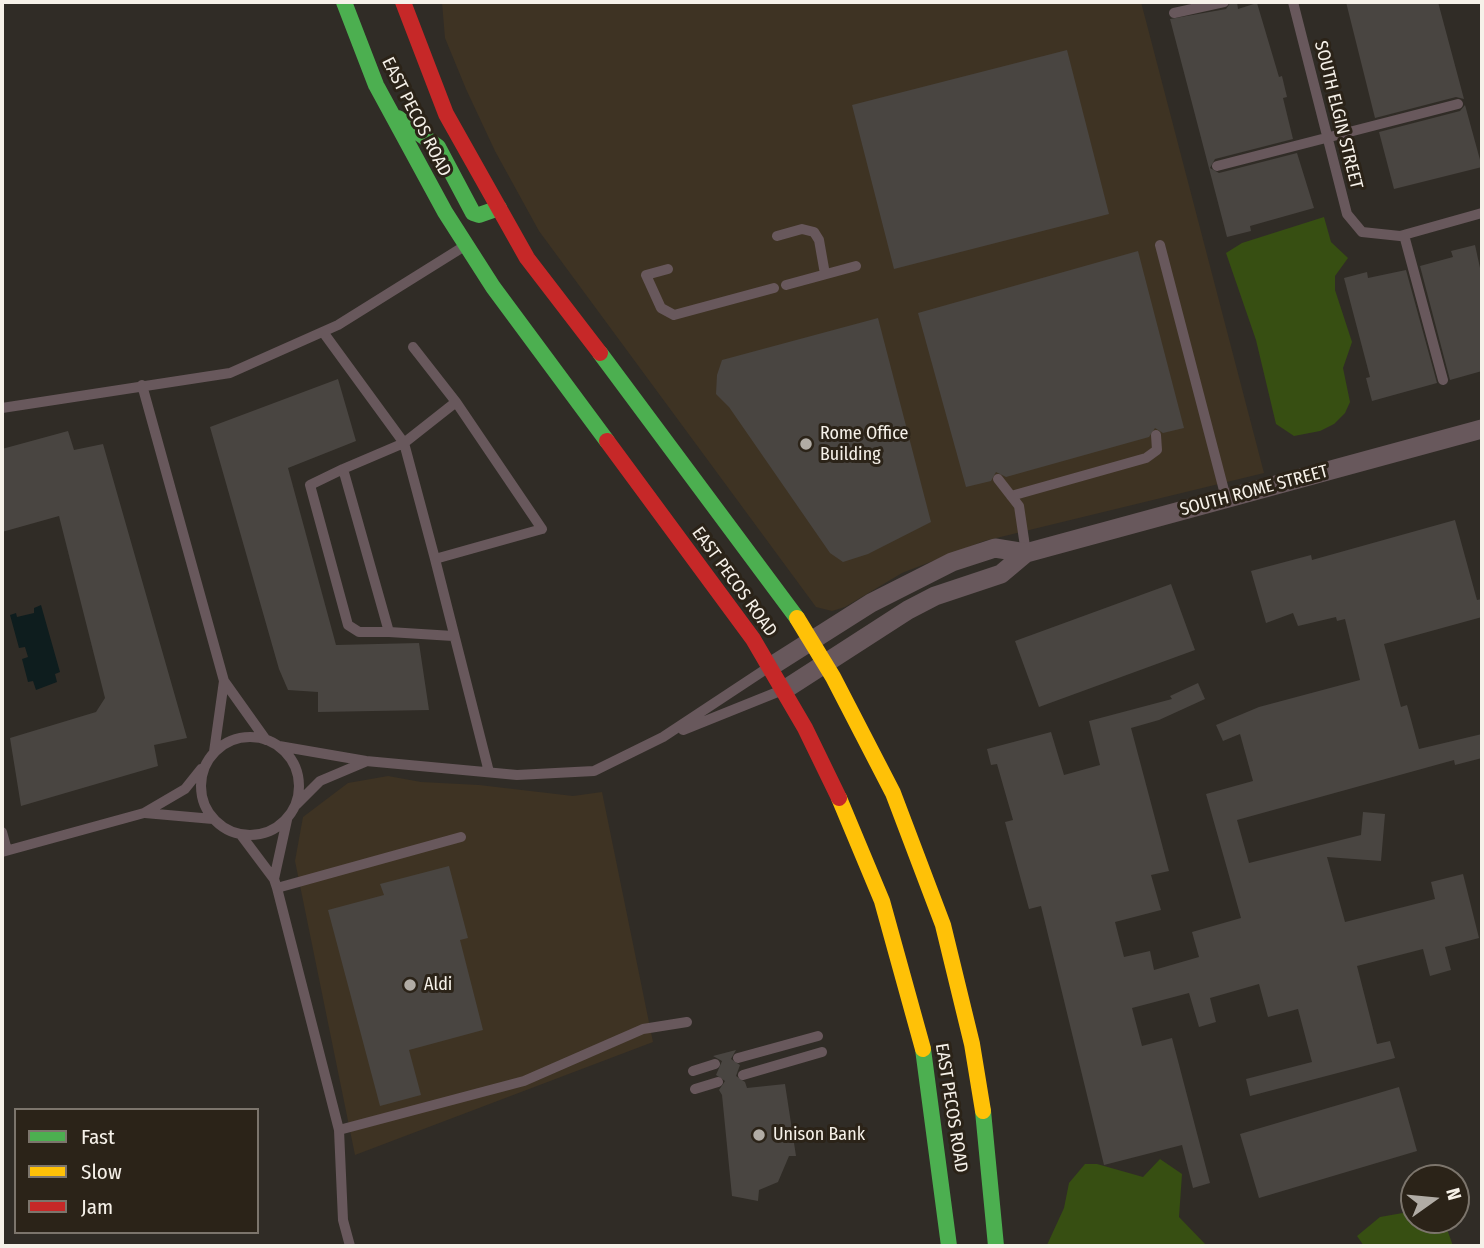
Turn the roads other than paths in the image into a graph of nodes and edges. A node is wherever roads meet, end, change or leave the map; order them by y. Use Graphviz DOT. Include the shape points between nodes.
graph roads {
  1 [pos="344,2"];
  2 [pos="402,2"];
  3 [pos="1224,2"];
  4 [pos="1293,2"];
  5 [pos="1174,13"];
  6 [pos="1458,104"];
  7 [pos="390,112"];
  8 [pos="1328,137"];
  9 [pos="1217,166"];
  10 [pos="499,208"];
  11 [pos="1482,214"];
  12 [pos="1404,234"];
  13 [pos="777,236"];
  14 [pos="466,245"];
  15 [pos="1160,245"];
  16 [pos="856,266"];
  17 [pos="668,269"];
  18 [pos="825,274"];
  19 [pos="786,285"];
  20 [pos="774,288"];
  21 [pos="323,332"];
  22 [pos="413,346"];
  23 [pos="1443,380"];
  24 [pos="142,385"];
  25 [pos="456,402"];
  26 [pos="2,408"];
  27 [pos="1482,429"];
  28 [pos="1156,435"];
  29 [pos="404,443"];
  30 [pos="343,469"];
  31 [pos="998,479"];
  32 [pos="1011,496"];
  33 [pos="1226,498"];
  34 [pos="1026,553"];
  35 [pos="435,559"];
  36 [pos="389,632"];
  37 [pos="453,636"];
  38 [pos="812,641"];
  39 [pos="826,664"];
  40 [pos="770,667"];
  41 [pos="224,681"];
  42 [pos="784,690"];
  43 [pos="663,737"];
  44 [pos="267,740"];
  45 [pos="279,746"];
  46 [pos="214,752"];
  47 [pos="366,761"];
  48 [pos="206,764"];
  49 [pos="489,772"];
  50 [pos="295,806"];
  51 [pos="144,813"];
  52 [pos="213,819"];
  53 [pos="286,820"];
  54 [pos="2,832"];
  55 [pos="242,835"];
  56 [pos="461,837"];
  57 [pos="4,851"];
  58 [pos="275,884"];
  59 [pos="687,1022"];
  60 [pos="818,1036"];
  61 [pos="822,1052"];
  62 [pos="738,1058"];
  63 [pos="715,1065"];
  64 [pos="694,1071"];
  65 [pos="743,1075"];
  66 [pos="718,1082"];
  67 [pos="695,1089"];
  68 [pos="339,1130"];
  69 [pos="350,1246"];
  70 [pos="949,1246"];
  71 [pos="996,1246"];
  1 -- 7 [label="main road, EAST PECOS ROAD"];
  2 -- 10 [label="main road, EAST PECOS ROAD" via="446,114"];
  3 -- 5 [label="lane"];
  4 -- 8 [label="lane, SOUTH ELGIN STREET"];
  6 -- 8 [label="lane"];
  7 -- 10 [label="main road" via="438,147 473,212 479,215"];
  7 -- 14 [label="main road, EAST PECOS ROAD"];
  8 -- 9 [label="lane"];
  8 -- 12 [label="lane, SOUTH ELGIN STREET" via="1347,214 1362,232"];
  10 -- 38 [label="main road, EAST PECOS ROAD" via="559,303 636,399"];
  11 -- 12 [label="lane"];
  12 -- 23 [label="lane"];
  13 -- 18 [label="lane" via="802,229 814,232"];
  14 -- 21 [label="lane"];
  14 -- 40 [label="main road, EAST PECOS ROAD"];
  15 -- 33 [label="lane"];
  16 -- 18 [label="lane"];
  17 -- 20 [label="lane" via="646,275 661,308 674,315"];
  18 -- 19 [label="lane"];
  21 -- 24 [label="lane" via="230,373"];
  21 -- 29 [label="lane"];
  22 -- 25 [label="lane"];
  24 -- 26 [label="lane"];
  24 -- 41 [label="lane"];
  25 -- 29 [label="lane"];
  25 -- 35 [label="lane" via="542,529"];
  27 -- 33 [label="street, SOUTH ROME STREET"];
  28 -- 32 [label="lane" via="1157,450 1146,458"];
  29 -- 30 [label="lane"];
  29 -- 35 [label="lane"];
  30 -- 36 [label="lane"];
  30 -- 36 [label="lane" via="310,485 348,625 359,632"];
  31 -- 32 [label="lane"];
  32 -- 34 [label="lane" via="1019,506"];
  33 -- 34 [label="street, SOUTH ROME STREET"];
  34 -- 38 [label="street, SOUTH ROME STREET" via="995,548 952,562 871,603"];
  34 -- 39 [label="street, SOUTH ROME STREET" via="1001,574 908,610"];
  35 -- 37 [label="lane"];
  36 -- 37 [label="lane"];
  37 -- 49 [label="lane"];
  38 -- 39 [label="main road, EAST PECOS ROAD"];
  38 -- 40 [label="street, SOUTH ROME STREET"];
  39 -- 42 [label="street, SOUTH ROME STREET"];
  39 -- 71 [label="main road, EAST PECOS ROAD" via="893,793 943,925 981,1096"];
  40 -- 42 [label="main road, EAST PECOS ROAD"];
  40 -- 43 [label="lane"];
  41 -- 44 [label="lane"];
  41 -- 46 [label="lane"];
  42 -- 43 [label="lane"];
  42 -- 70 [label="main road, EAST PECOS ROAD" via="860,843 901,962 930,1082"];
  43 -- 49 [label="lane" via="594,771 528,776"];
  44 -- 45 [label="lane"];
  44 -- 46 [label="lane" via="238,738"];
  45 -- 47 [label="lane"];
  45 -- 50 [label="lane" via="298,773"];
  46 -- 48 [label="lane"];
  47 -- 49 [label="lane"];
  47 -- 50 [label="lane" via="320,781"];
  48 -- 51 [label="lane" via="185,789"];
  48 -- 52 [label="lane" via="201,792"];
  50 -- 53 [label="lane"];
  51 -- 52 [label="lane"];
  51 -- 57 [label="lane"];
  52 -- 55 [label="lane"];
  53 -- 55 [label="lane" via="266,833"];
  53 -- 58 [label="lane"];
  54 -- 57 [label="lane"];
  55 -- 58 [label="lane"];
  56 -- 58 [label="lane"];
  58 -- 68 [label="lane"];
  59 -- 68 [label="lane" via="643,1029 524,1081"];
  60 -- 62 [label="lane"];
  61 -- 65 [label="lane"];
  63 -- 64 [label="lane"];
  66 -- 67 [label="lane"];
  68 -- 69 [label="lane" via="343,1220"];
}
